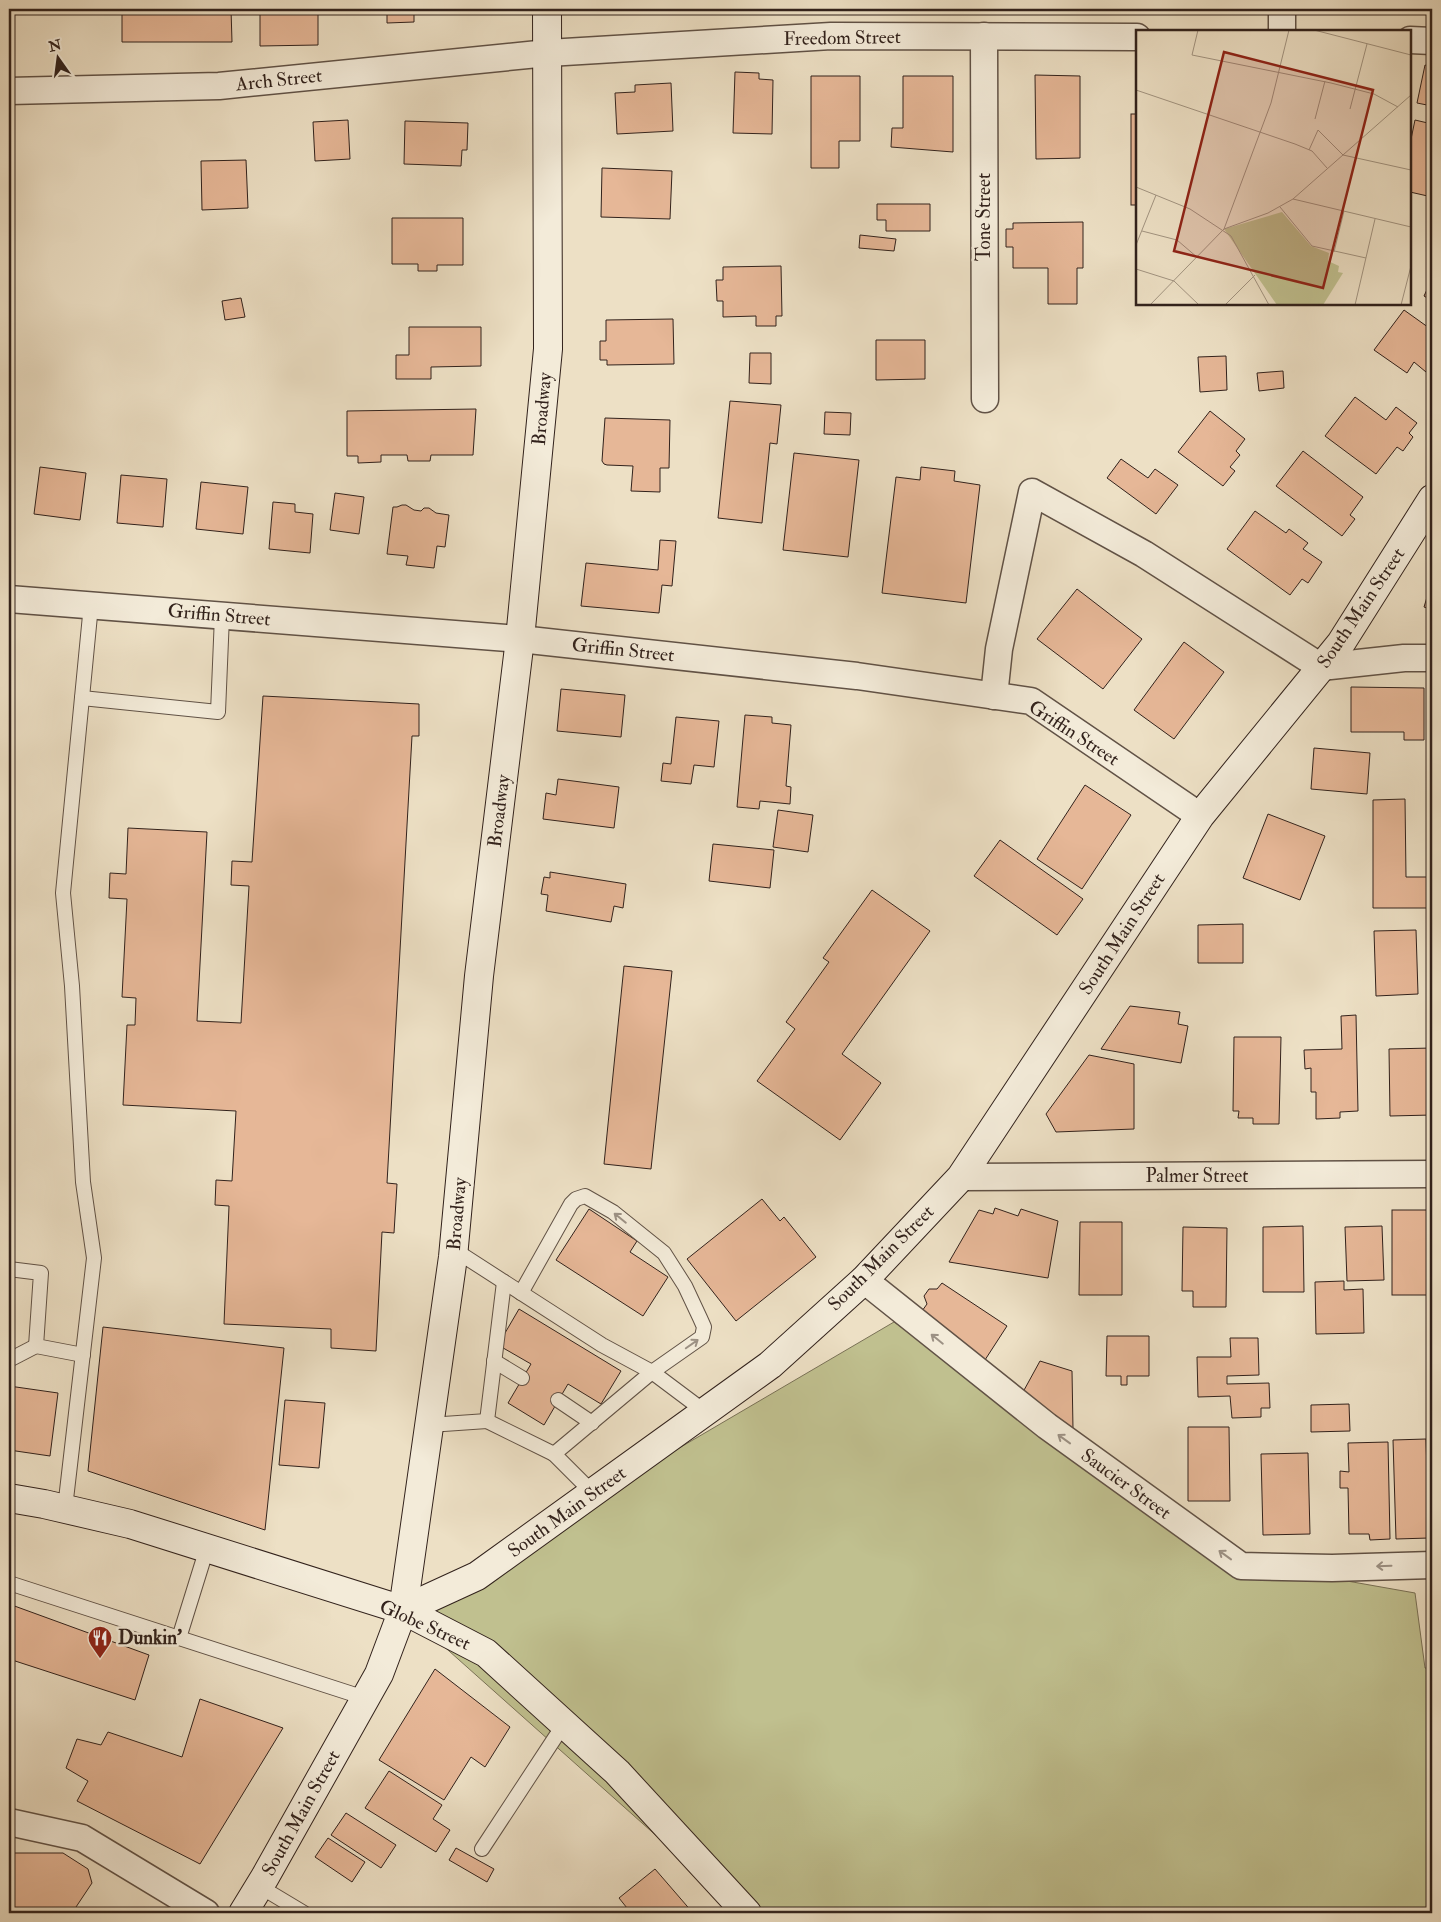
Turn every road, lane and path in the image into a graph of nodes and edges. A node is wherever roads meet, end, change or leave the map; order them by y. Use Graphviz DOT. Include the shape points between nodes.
graph roads {
  1 [pos="547,9"];
  2 [pos="1282,9"];
  3 [pos="1282,30"];
  4 [pos="984,36"];
  5 [pos="1136,37"];
  6 [pos="1411,40"];
  7 [pos="1432,41"];
  8 [pos="548,52"];
  9 [pos="9,91"];
  10 [pos="985,399"];
  11 [pos="1432,499"];
  12 [pos="9,599"];
  13 [pos="91,605"];
  14 [pos="222,616"];
  15 [pos="520,639"];
  16 [pos="1432,658"];
  17 [pos="1321,667"];
  18 [pos="994,696"];
  19 [pos="82,698"];
  20 [pos="1200,816"];
  21 [pos="1432,1174"];
  22 [pos="961,1177"];
  23 [pos="453,1249"];
  24 [pos="9,1269"];
  25 [pos="864,1280"];
  26 [pos="504,1282"];
  27 [pos="522,1293"];
  28 [pos="36,1346"];
  29 [pos="83,1355"];
  30 [pos="9,1360"];
  31 [pos="494,1361"];
  32 [pos="652,1372"];
  33 [pos="522,1378"];
  34 [pos="558,1400"];
  35 [pos="704,1411"];
  36 [pos="487,1421"];
  37 [pos="592,1423"];
  38 [pos="430,1425"];
  39 [pos="554,1454"];
  40 [pos="592,1493"];
  41 [pos="9,1498"];
  42 [pos="65,1508"];
  43 [pos="208,1548"];
  44 [pos="1432,1565"];
  45 [pos="9,1583"];
  46 [pos="403,1610"];
  47 [pos="178,1638"];
  48 [pos="365,1698"];
  49 [pos="564,1724"];
  50 [pos="9,1822"];
  51 [pos="482,1849"];
  52 [pos="260,1886"];
  53 [pos="206,1913"];
  54 [pos="243,1913"];
  55 [pos="304,1913"];
  56 [pos="747,1913"];
  1 -- 8 [label="main road, Broadway"];
  2 -- 3 [label="street"];
  4 -- 5 [label="street, Freedom Street"];
  4 -- 8 [label="street, Freedom Street" via="831,36"];
  4 -- 10 [label="street, Tone Street"];
  6 -- 7 [label="street"];
  8 -- 9 [label="street, Arch Street" via="219,86"];
  8 -- 15 [label="main road, Broadway" via="548,349"];
  11 -- 17 [label="main road, South Main Street" via="1341,643"];
  12 -- 13 [label="street, Griffin Street"];
  13 -- 14 [label="street, Griffin Street"];
  13 -- 19 [label="lane"];
  14 -- 15 [label="street, Griffin Street"];
  14 -- 19 [label="lane" via="218,712"];
  15 -- 18 [label="street, Griffin Street" via="857,676"];
  15 -- 23 [label="main road, Broadway" via="479,976"];
  16 -- 17 [label="street"];
  17 -- 18 [label="street" via="1144,554 1032,492 999,650"];
  17 -- 20 [label="main road, South Main Street"];
  18 -- 20 [label="street, Griffin Street" via="1031,701"];
  19 -- 29 [label="lane" via="63,893 72,986 83,1182 94,1258"];
  20 -- 22 [label="main road, South Main Street"];
  21 -- 22 [label="street, Palmer Street"];
  22 -- 25 [label="main road, South Main Street"];
  23 -- 26 [label="lane"];
  23 -- 38 [label="main road, Broadway"];
  24 -- 28 [label="lane" via="41,1272"];
  25 -- 35 [label="main road, South Main Street" via="770,1365"];
  44 -- 25 [label="street, Saucier Street, one-way" via="1242,1566 1047,1426"];
  26 -- 27 [label="lane"];
  26 -- 31 [label="lane"];
  27 -- 32 [label="lane" via="573,1334"];
  32 -- 27 [label="lane, one-way" via="702,1337 704,1327 664,1253 613,1212 585,1196 576,1199"];
  28 -- 29 [label="lane"];
  28 -- 30 [label="lane"];
  29 -- 42 [label="lane"];
  31 -- 33 [label="lane"];
  31 -- 36 [label="lane"];
  32 -- 35 [label="lane"];
  32 -- 37 [label="lane"];
  34 -- 37 [label="lane"];
  35 -- 40 [label="main road, South Main Street"];
  36 -- 38 [label="lane"];
  36 -- 39 [label="lane"];
  37 -- 39 [label="lane"];
  38 -- 46 [label="main road, Broadway"];
  39 -- 40 [label="lane"];
  40 -- 46 [label="main road, South Main Street" via="477,1576"];
  41 -- 42 [label="main road, Globe Street"];
  42 -- 43 [label="main road, Globe Street"];
  43 -- 46 [label="main road, Globe Street"];
  43 -- 47 [label="lane"];
  45 -- 47 [label="lane"];
  46 -- 48 [label="main road, South Main Street" via="379,1674"];
  46 -- 49 [label="main road, Globe Street" via="486,1653"];
  47 -- 48 [label="lane"];
  48 -- 52 [label="main road, South Main Street"];
  49 -- 51 [label="lane"];
  49 -- 56 [label="main road, Globe Street" via="617,1772"];
  50 -- 53 [label="street" via="82,1838"];
  52 -- 54 [label="main road, South Main Street"];
  52 -- 55 [label="lane"];
}
